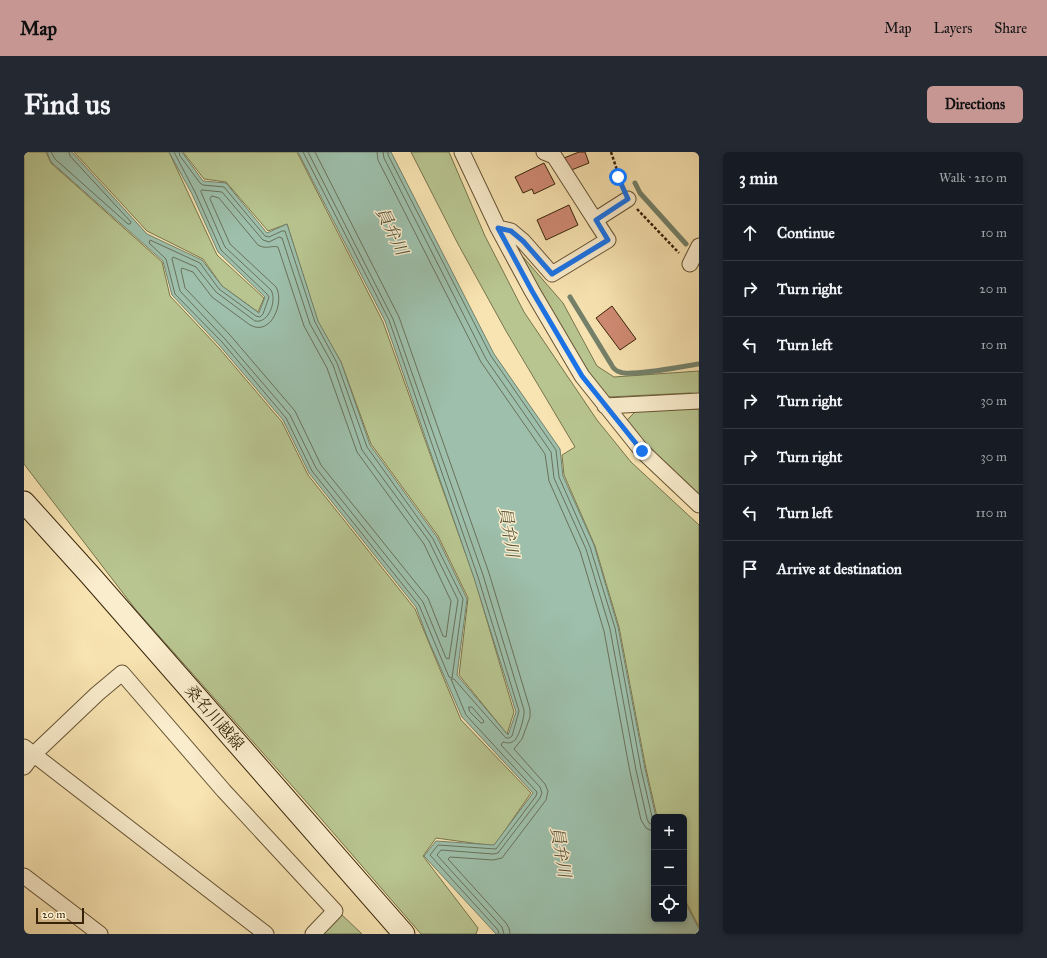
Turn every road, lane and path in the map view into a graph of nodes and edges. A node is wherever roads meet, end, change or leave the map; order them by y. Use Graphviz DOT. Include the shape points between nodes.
graph roads {
  1 [pos="462,152"];
  2 [pos="544,152"];
  3 [pos="611,152"];
  4 [pos="628,199"];
  5 [pos="596,220"];
  6 [pos="498,228"];
  7 [pos="699,246"];
  8 [pos="690,264"];
  9 [pos="699,401"];
  10 [pos="605,406"];
  11 [pos="24,502"];
  12 [pos="699,505"];
  13 [pos="29,750"];
  14 [pos="24,766"];
  15 [pos="24,876"];
  16 [pos="100,934"];
  17 [pos="266,934"];
  18 [pos="313,934"];
  19 [pos="404,934"];
  1 -- 6 [label="street"];
  2 -- 5 [label="street" via="554,156"];
  3 -- 4 [label="path"];
  4 -- 5 [label="street"];
  4 -- 8 [label="path"];
  5 -- 6 [label="street" via="608,240 552,274 523,241 511,231"];
  6 -- 10 [label="street" via="582,376"];
  7 -- 8 [label="street"];
  9 -- 10 [label="street"];
  10 -- 12 [label="street" via="642,451"];
  11 -- 19 [label="main road, 桑名川越線"];
  13 -- 14 [label="street"];
  13 -- 17 [label="street"];
  13 -- 18 [label="street" via="122,673 224,791 335,911"];
  15 -- 16 [label="street"];
}
